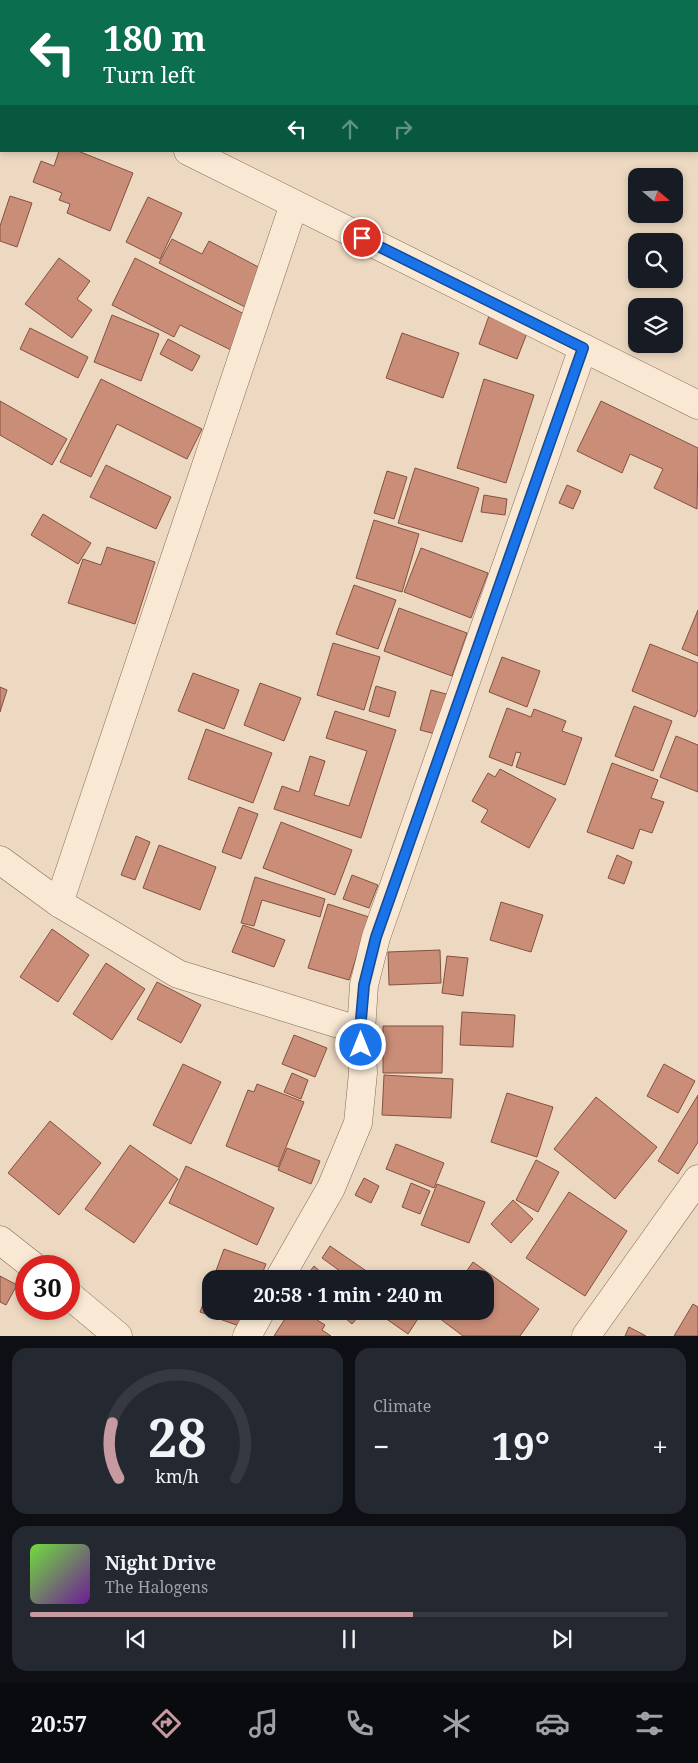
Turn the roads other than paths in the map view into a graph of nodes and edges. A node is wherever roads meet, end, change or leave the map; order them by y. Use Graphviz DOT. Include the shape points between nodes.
graph roads {
  1 [pos="192,152"];
  2 [pos="226,160"];
  3 [pos="294,204"];
  4 [pos="583,348"];
  5 [pos="698,405"];
  6 [pos="0,860"];
  7 [pos="59,903"];
  8 [pos="360,1031"];
  9 [pos="698,1178"];
  10 [pos="0,1240"];
  11 [pos="19,1255"];
  12 [pos="284,1270"];
  13 [pos="80,1304"];
  14 [pos="256,1320"];
  15 [pos="118,1336"];
  16 [pos="247,1336"];
  17 [pos="586,1336"];
  1 -- 2 [label="street"];
  2 -- 3 [label="street"];
  3 -- 4 [label="street"];
  3 -- 7 [label="street"];
  4 -- 5 [label="street"];
  4 -- 8 [label="street" via="376,937 364,985"];
  6 -- 7 [label="street"];
  7 -- 8 [label="street" via="178,974"];
  8 -- 12 [label="street" via="363,1073 358,1123 331,1188"];
  9 -- 17 [label="street"];
  10 -- 11 [label="street"];
  13 -- 15 [label="street"];
  14 -- 16 [label="street"];
}
